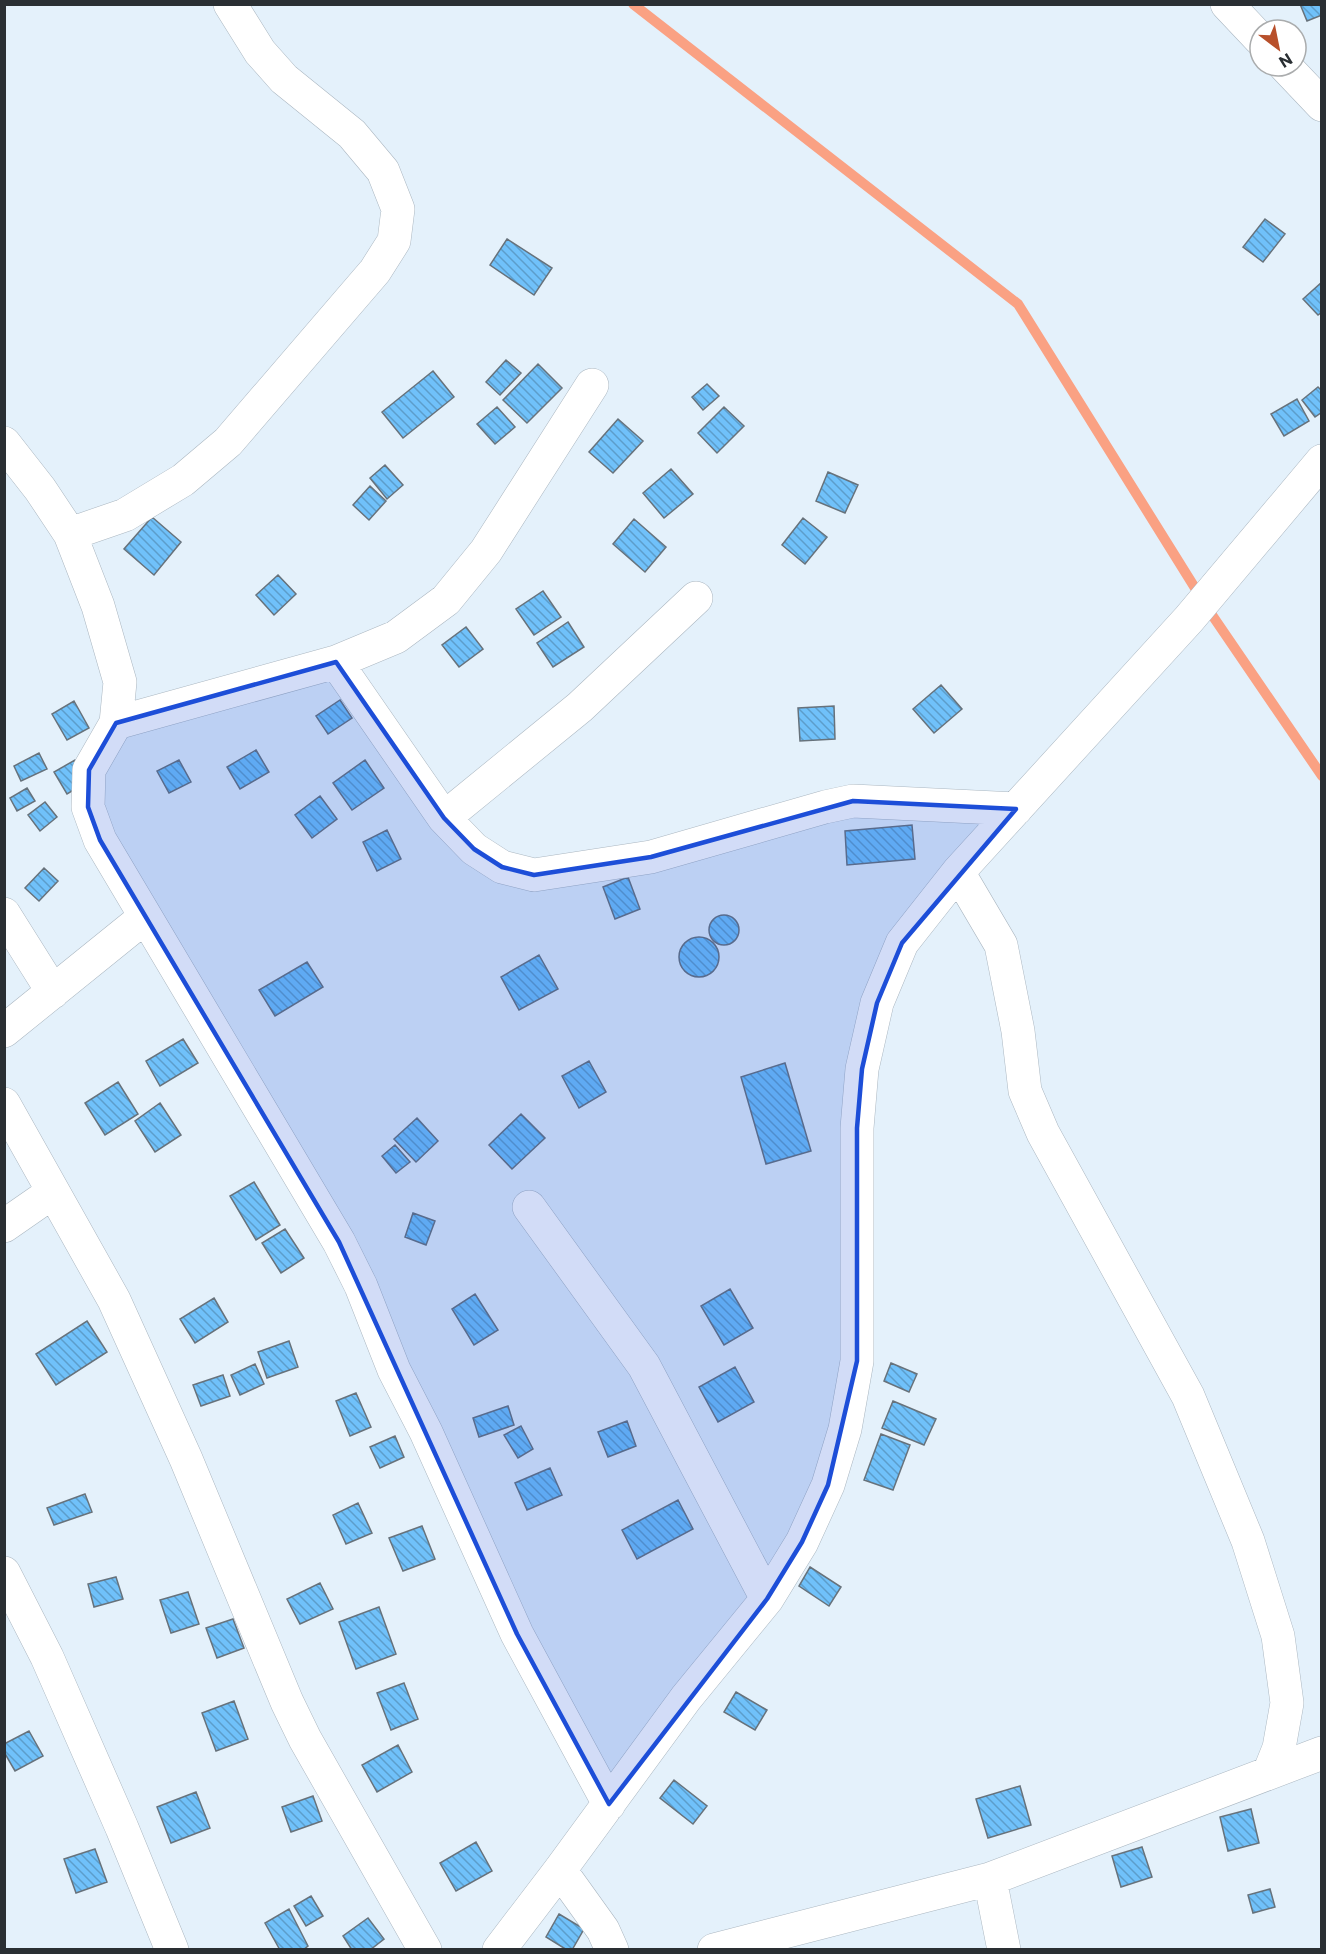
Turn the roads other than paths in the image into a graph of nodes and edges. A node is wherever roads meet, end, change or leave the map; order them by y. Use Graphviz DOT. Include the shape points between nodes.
graph roads {
  1 [pos="230,4"];
  2 [pos="1227,4"];
  3 [pos="1248,26"];
  4 [pos="1296,78"];
  5 [pos="1322,105"];
  6 [pos="592,385"];
  7 [pos="4,443"];
  8 [pos="1322,461"];
  9 [pos="70,534"];
  10 [pos="696,598"];
  11 [pos="336,662"];
  12 [pos="116,723"];
  13 [pos="1016,809"];
  14 [pos="444,818"];
  15 [pos="958,872"];
  16 [pos="4,915"];
  17 [pos="145,917"];
  18 [pos="53,992"];
  19 [pos="4,1031"];
  20 [pos="4,1104"];
  21 [pos="53,1192"];
  22 [pos="529,1207"];
  23 [pos="4,1226"];
  24 [pos="4,1574"];
  25 [pos="767,1599"];
  26 [pos="1322,1753"];
  27 [pos="1269,1773"];
  28 [pos="609,1804"];
  29 [pos="560,1870"];
  30 [pos="990,1879"];
  31 [pos="172,1950"];
  32 [pos="425,1950"];
  33 [pos="499,1950"];
  34 [pos="612,1950"];
  35 [pos="714,1950"];
  36 [pos="1005,1950"];
  1 -- 9 [label="street" via="260,52 284,79 352,134 383,171 398,209 394,241 375,271 228,442 183,480 125,515"];
  2 -- 3 [label="street"];
  4 -- 5 [label="street"];
  6 -- 11 [label="street" via="486,551 446,600 396,637"];
  7 -- 9 [label="street"];
  8 -- 13 [label="street" via="1189,619"];
  9 -- 12 [label="street" via="98,606 120,682"];
  10 -- 14 [label="street" via="580,706"];
  11 -- 12 [label="street"];
  11 -- 14 [label="street"];
  12 -- 17 [label="street" via="88,770 88,807 100,840"];
  13 -- 14 [label="street" via="853,801 651,856 534,875 502,867 474,849"];
  13 -- 15 [label="street"];
  15 -- 25 [label="street" via="902,943 876,1002 862,1070 857,1128 857,1361 847,1418 828,1485 802,1542"];
  15 -- 27 [label="street" via="1000,945 1018,1031 1025,1091 1043,1133 1188,1396 1248,1541 1278,1636 1287,1702 1279,1749"];
  16 -- 18 [label="street"];
  17 -- 18 [label="street"];
  17 -- 28 [label="street" via="339,1242 517,1634"];
  18 -- 19 [label="street"];
  20 -- 21 [label="street"];
  21 -- 23 [label="street"];
  21 -- 32 [label="street" via="114,1300 305,1739"];
  22 -- 25 [label="street" via="644,1366"];
  24 -- 31 [label="street" via="47,1657"];
  25 -- 28 [label="street" via="686,1698"];
  26 -- 27 [label="street"];
  27 -- 30 [label="street"];
  28 -- 29 [label="street"];
  29 -- 33 [label="street"];
  29 -- 34 [label="street" via="603,1930"];
  30 -- 35 [label="street"];
  30 -- 36 [label="street"];
}
